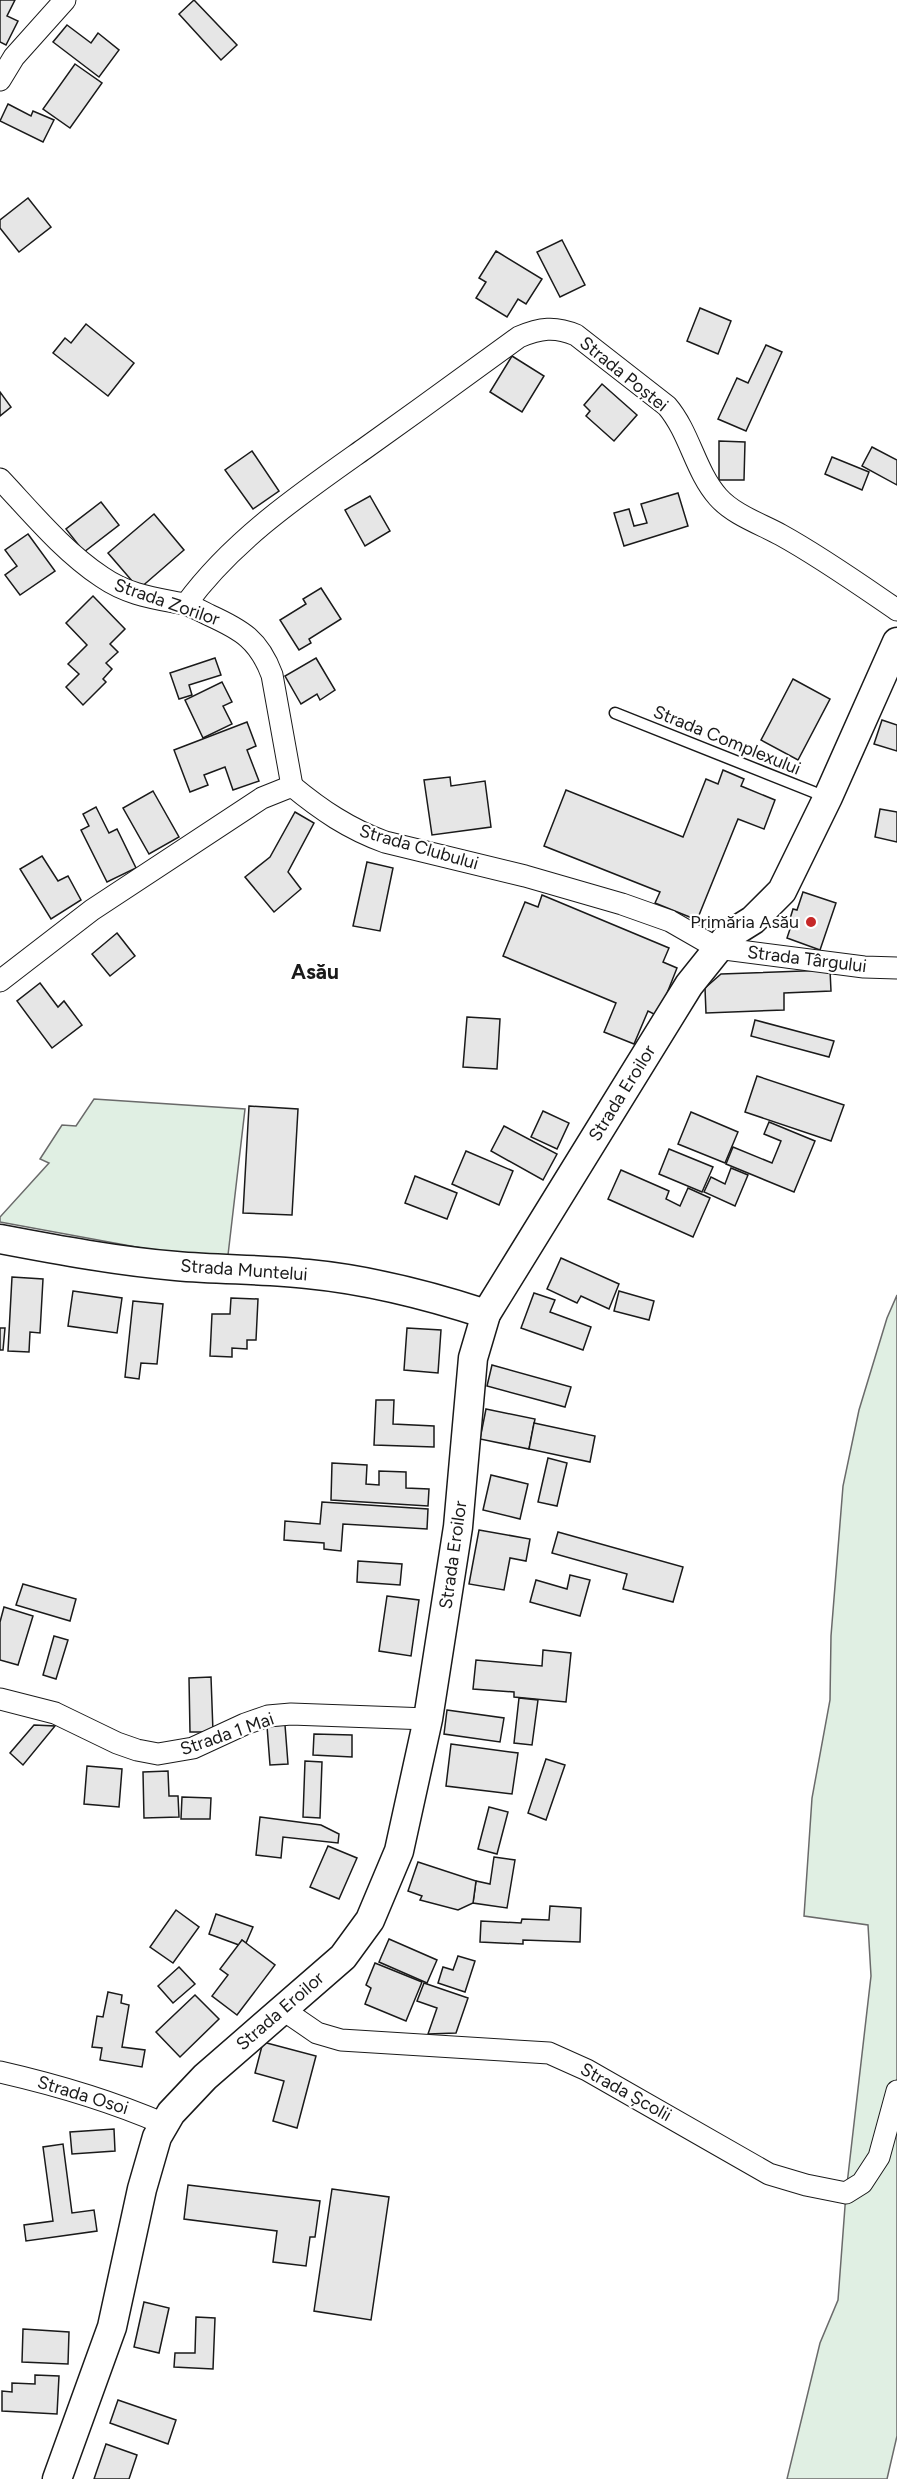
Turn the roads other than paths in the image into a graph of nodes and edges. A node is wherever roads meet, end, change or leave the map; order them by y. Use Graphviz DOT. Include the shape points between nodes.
graph roads {
  1 [pos="65,0"];
  2 [pos="0,80"];
  3 [pos="0,479"];
  4 [pos="186,604"];
  5 [pos="897,610"];
  6 [pos="897,642"];
  7 [pos="615,713"];
  8 [pos="292,786"];
  9 [pos="828,797"];
  10 [pos="717,948"];
  11 [pos="897,968"];
  12 [pos="0,981"];
  13 [pos="0,1239"];
  14 [pos="486,1314"];
  15 [pos="0,1699"];
  16 [pos="428,1719"];
  17 [pos="282,2009"];
  18 [pos="0,2072"];
  19 [pos="897,2091"];
  20 [pos="164,2124"];
  21 [pos="57,2479"];
  1 -- 2 [label="street" via="14,57"];
  3 -- 4 [label="street, Strada Zorilor" via="102,578 139,595"];
  4 -- 5 [label="street, Strada Poștei" via="242,542 297,496 519,337 549,328 576,335 667,406 677,418 710,488 721,500 817,556"];
  4 -- 8 [label="street, Strada Zorilor" via="247,635 266,658"];
  6 -- 9 [label="main road, Strada Eroilor"];
  7 -- 9 [label="lane, Strada Complexului"];
  8 -- 10 [label="street, Strada Clubului" via="323,812 363,834 622,904 670,921"];
  8 -- 12 [label="street" via="262,798 92,910"];
  9 -- 10 [label="main road, Strada Eroilor" via="782,891"];
  10 -- 11 [label="street, Strada Târgului"];
  10 -- 14 [label="main road, Strada Eroilor" via="689,985"];
  13 -- 14 [label="main road, Strada Muntelui" via="165,1265 308,1274 364,1282 427,1295"];
  14 -- 16 [label="main road, Strada Eroilor" via="473,1358 458,1527"];
  15 -- 16 [label="street, Strada 1 Mai" via="55,1713 117,1743 158,1754 193,1748 268,1716"];
  16 -- 17 [label="main road, Strada Eroilor" via="399,1851 370,1920 343,1957"];
  17 -- 19 [label="street, Strada Școlii" via="317,2033 341,2040 549,2053 587,2070 769,2174 846,2193 862,2183 879,2157"];
  17 -- 20 [label="main road, Strada Eroilor" via="205,2077"];
  18 -- 20 [label="street, Strada Osoi" via="50,2083"];
  20 -- 21 [label="main road, Strada Eroilor" via="148,2164 112,2327"];
}
